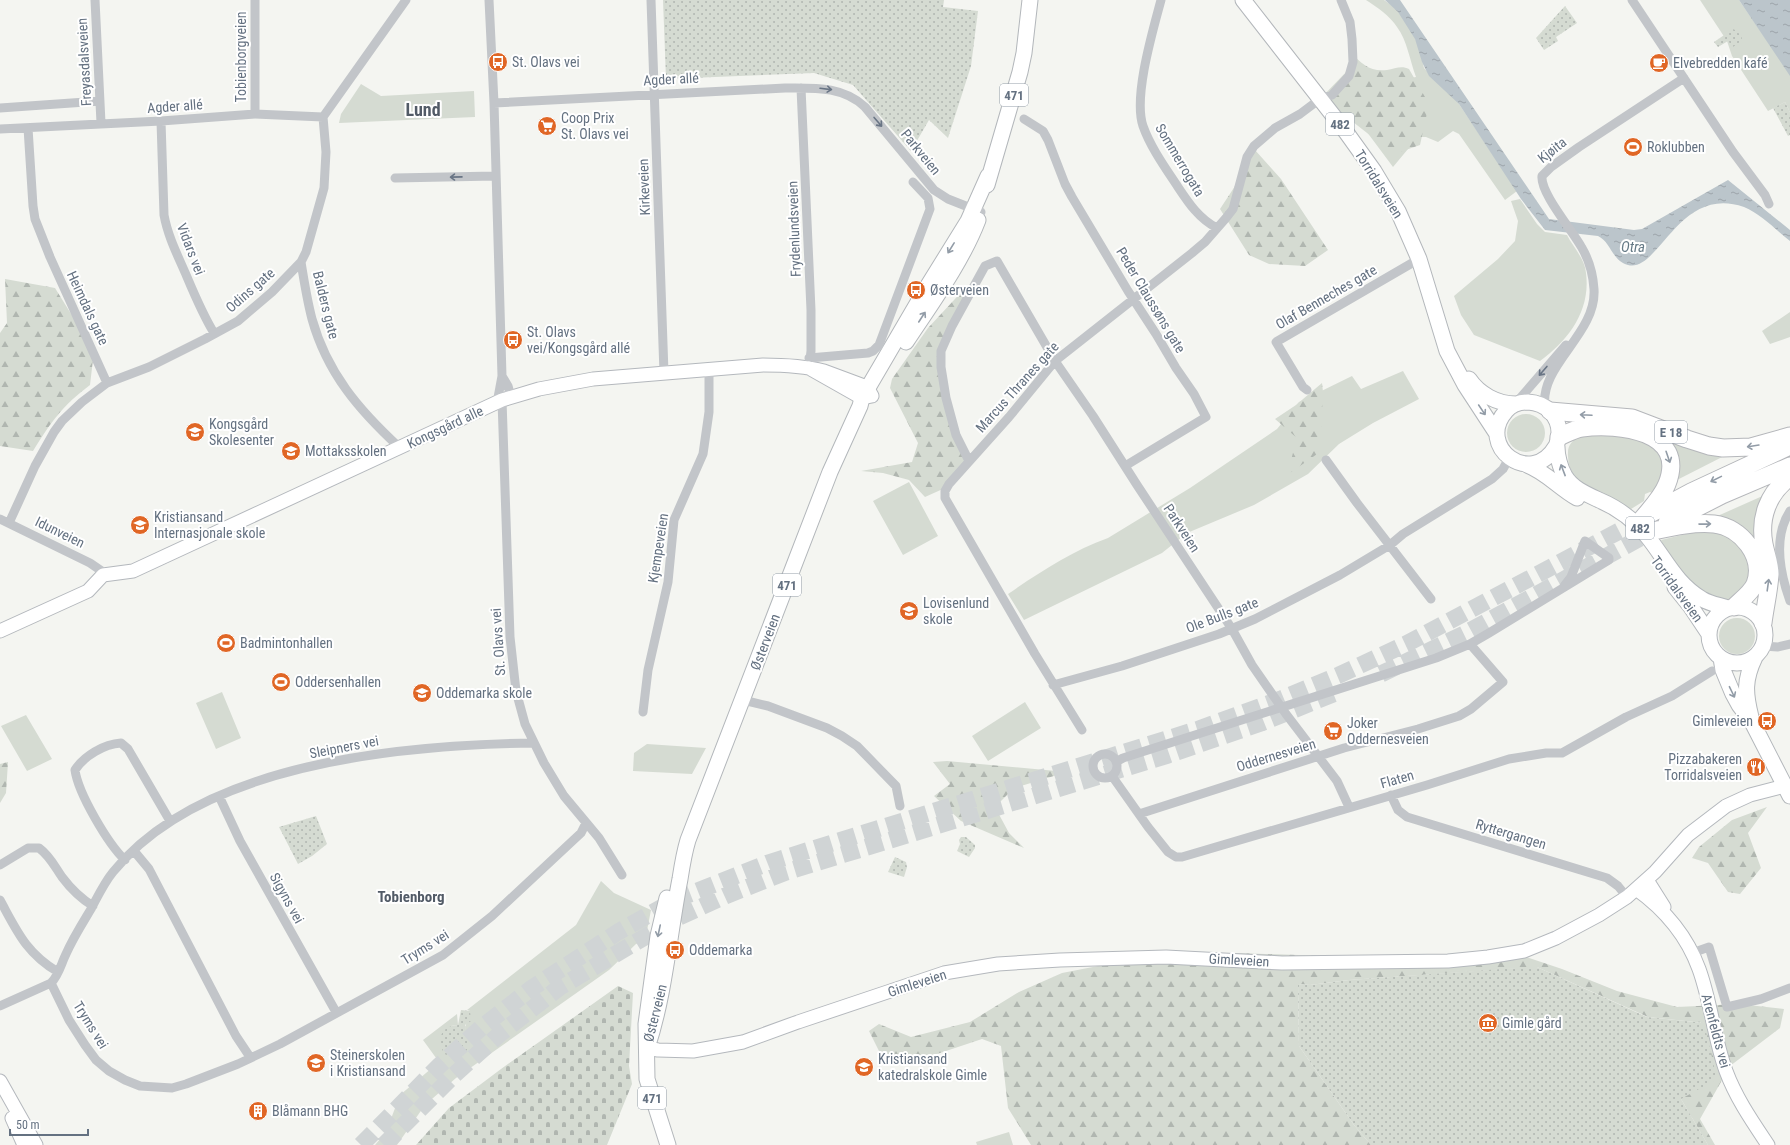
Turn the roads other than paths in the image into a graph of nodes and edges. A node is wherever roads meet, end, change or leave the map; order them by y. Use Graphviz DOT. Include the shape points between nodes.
graph roads {
  1 [pos="95,0"];
  2 [pos="255,0"];
  3 [pos="406,0"];
  4 [pos="488,0"];
  5 [pos="651,0"];
  6 [pos="1161,0"];
  7 [pos="1243,0"];
  8 [pos="1341,0"];
  9 [pos="1632,0"];
  10 [pos="1028,3"];
  11 [pos="1684,78"];
  12 [pos="801,88"];
  13 [pos="656,94"];
  14 [pos="850,95"];
  15 [pos="1320,99"];
  16 [pos="100,101"];
  17 [pos="494,103"];
  18 [pos="0,108"];
  19 [pos="255,114"];
  20 [pos="323,117"];
  21 [pos="1024,120"];
  22 [pos="160,121"];
  23 [pos="101,123"];
  24 [pos="28,128"];
  25 [pos="0,129"];
  26 [pos="495,176"];
  27 [pos="395,178"];
  28 [pos="913,182"];
  29 [pos="1769,204"];
  30 [pos="977,211"];
  31 [pos="1217,228"];
  32 [pos="1419,259"];
  33 [pos="301,262"];
  34 [pos="1134,299"];
  35 [pos="214,333"];
  36 [pos="1579,333"];
  37 [pos="1055,361"];
  38 [pos="809,363"];
  39 [pos="709,369"];
  40 [pos="664,373"];
  41 [pos="502,376"];
  42 [pos="107,383"];
  43 [pos="1307,390"];
  44 [pos="865,397"];
  45 [pos="503,400"];
  46 [pos="1516,404"];
  47 [pos="1548,409"];
  48 [pos="1497,434"];
  49 [pos="1790,436"];
  50 [pos="1558,441"];
  51 [pos="1790,446"];
  52 [pos="399,448"];
  53 [pos="1510,458"];
  54 [pos="1326,460"];
  55 [pos="968,461"];
  56 [pos="1527,465"];
  57 [pos="1125,466"];
  58 [pos="1790,466"];
  59 [pos="1790,477"];
  60 [pos="1790,511"];
  61 [pos="0,519"];
  62 [pos="9,523"];
  63 [pos="1647,525"];
  64 [pos="1390,545"];
  65 [pos="106,574"];
  66 [pos="1564,586"];
  67 [pos="1431,599"];
  68 [pos="1790,601"];
  69 [pos="1731,608"];
  70 [pos="1763,623"];
  71 [pos="1232,629"];
  72 [pos="0,631"];
  73 [pos="1709,634"];
  74 [pos="1470,644"];
  75 [pos="1790,644"];
  76 [pos="1759,651"];
  77 [pos="1721,658"];
  78 [pos="1712,671"];
  79 [pos="1053,685"];
  80 [pos="743,700"];
  81 [pos="1281,707"];
  82 [pos="643,712"];
  83 [pos="1752,722"];
  84 [pos="1082,730"];
  85 [pos="534,743"];
  86 [pos="1317,757"];
  87 [pos="1116,762"];
  88 [pos="1112,776"];
  89 [pos="1788,789"];
  90 [pos="1391,795"];
  91 [pos="219,796"];
  92 [pos="900,806"];
  93 [pos="1349,807"];
  94 [pos="1139,814"];
  95 [pos="170,821"];
  96 [pos="586,823"];
  97 [pos="134,850"];
  98 [pos="125,860"];
  99 [pos="0,865"];
  100 [pos="622,875"];
  101 [pos="1647,880"];
  102 [pos="1632,893"];
  103 [pos="0,900"];
  104 [pos="93,906"];
  105 [pos="1668,916"];
  106 [pos="1692,953"];
  107 [pos="58,972"];
  108 [pos="51,983"];
  109 [pos="1790,988"];
  110 [pos="0,1006"];
  111 [pos="336,1012"];
  112 [pos="647,1048"];
  113 [pos="250,1057"];
  114 [pos="0,1080"];
  115 [pos="0,1095"];
  116 [pos="24,1145"];
  117 [pos="36,1145"];
  118 [pos="668,1145"];
  119 [pos="1768,1145"];
  1 -- 16 [label="street, Freyasdalsveien"];
  2 -- 19 [label="street, Tobienborgveien"];
  3 -- 20 [label="street"];
  4 -- 17 [label="street, St. Olavs vei"];
  5 -- 13 [label="street, Kirkeveien"];
  6 -- 31 [label="street, Sommerrogata" via="1143,79 1143,125 1159,157 1189,203 1198,215"];
  7 -- 15 [label="main road, Torridalsveien / 482"];
  8 -- 15 [label="street, Marcus Thranes gate" via="1350,22 1353,62 1349,76 1332,95"];
  9 -- 11 [label="street"];
  10 -- 30 [label="main road, Østerveien / 471" via="1020,72"];
  11 -- 29 [label="street"];
  11 -- 36 [label="street, Kjøita" via="1579,146 1544,174 1543,186 1589,262 1594,299"];
  12 -- 13 [label="street, Agder allé"];
  12 -- 14 [label="street, Agder allé, one-way" via="834,90"];
  12 -- 38 [label="street, Frydenlundsveien" via="811,302"];
  13 -- 17 [label="street, Agder allé"];
  13 -- 40 [label="street, Kirkeveien"];
  14 -- 30 [label="street, Parkveien, one-way" via="879,123 934,190"];
  15 -- 31 [label="street, Marcus Thranes gate" via="1275,128 1254,146 1247,157 1232,208"];
  15 -- 32 [label="main road, Torridalsveien / 482" via="1374,171 1402,220"];
  16 -- 18 [label="street"];
  16 -- 23 [label="street, Freyasdalsveien"];
  17 -- 26 [label="street, St. Olavs vei"];
  19 -- 20 [label="street, Agder allé"];
  19 -- 22 [label="street, Agder allé"];
  20 -- 33 [label="street, Odins gate" via="326,152 324,188"];
  21 -- 34 [label="street, Peder Claussøns gate" via="1043,131 1065,184"];
  22 -- 23 [label="street, Agder allé"];
  22 -- 35 [label="street, Vidars vei" via="166,226 197,302"];
  23 -- 24 [label="street, Agder allé"];
  24 -- 25 [label="street, Agder allé"];
  24 -- 42 [label="street, Heimdals gate" via="35,219"];
  26 -- 27 [label="street, one-way"];
  26 -- 41 [label="street, St. Olavs vei"];
  28 -- 38 [label="street" via="928,198 930,208 879,345 868,353"];
  30 -- 44 [label="main road, Østerveien / 471" via="968,221 924,292"];
  31 -- 34 [label="street, Marcus Thranes gate" via="1205,242"];
  32 -- 43 [label="street, Olaf Benneches gate" via="1276,342"];
  32 -- 46 [label="main road, Torridalsveien / 482" via="1432,282 1448,339 1462,368 1482,393 1503,403"];
  32 -- 48 [label="main road, Torridalsveien / 482, one-way" via="1446,351"];
  33 -- 35 [label="street, Odins gate" via="272,292 238,321"];
  33 -- 52 [label="street, Balders gate" via="312,319 329,363 354,401"];
  34 -- 37 [label="street, Marcus Thranes gate"];
  34 -- 57 [label="street, Peder Claussøns gate" via="1206,417"];
  35 -- 42 [label="street, Odins gate" via="149,367"];
  36 -- 46 [label="street, Kjøita, one-way" via="1569,341"];
  36 -- 47 [label="street, Kjøita" via="1549,380 1544,394"];
  37 -- 55 [label="street, Marcus Thranes gate" via="1009,417"];
  37 -- 55 [label="street, Parkveien" via="997,261 985,266 941,351 946,398 956,435"];
  37 -- 57 [label="street, Parkveien"];
  38 -- 39 [label="street, Kongsgård alle"];
  38 -- 44 [label="street, Kongsgård alle"];
  39 -- 40 [label="street, Kongsgård alle"];
  39 -- 82 [label="street, Kjempeveien" via="709,412 703,454 674,520 668,582 648,670"];
  40 -- 45 [label="street, Kongsgård alle" via="576,381"];
  41 -- 45 [label="street, St. Olavs vei"];
  41 -- 45 [label="street, St. Olavs vei" via="508,386"];
  42 -- 62 [label="street, Odins gate" via="62,421 38,460"];
  44 -- 80 [label="main road, Østerveien / 471" via="830,472"];
  45 -- 52 [label="street, Kongsgård alle"];
  45 -- 85 [label="street, St. Olavs vei" via="511,650 516,691 525,724"];
  46 -- 47 [label="main road, 482" via="1534,402"];
  46 -- 48 [label="main road" via="1502,416"];
  49 -- 47 [label="highway, E 18, one-way" via="1751,447 1723,448 1701,444 1632,418"];
  47 -- 50 [label="main road, 482" via="1556,418 1559,428"];
  48 -- 53 [label="main road, 482" via="1498,443"];
  50 -- 56 [label="main road" via="1545,460"];
  50 -- 63 [label="highway, E 18, one-way" via="1580,428 1601,426 1623,427 1656,439 1668,452 1671,469 1667,485"];
  69 -- 50 [label="main road, Torridalsveien / 482, one-way" via="1712,604 1692,593 1677,578 1648,536 1637,525 1615,508 1571,484 1562,470"];
  51 -- 63 [label="highway, one-way" via="1691,492"];
  52 -- 65 [label="street, Kongsgård alle" via="134,572"];
  53 -- 56 [label="main road, 482"];
  53 -- 64 [label="street, Ole Bulls gate" via="1492,479 1403,534"];
  54 -- 64 [label="street"];
  55 -- 79 [label="street, Marcus Thranes gate" via="949,484 945,498"];
  56 -- 73 [label="main road, Torridalsveien / 482" via="1541,471 1568,493 1610,513 1632,529"];
  57 -- 71 [label="street, Parkveien"];
  58 -- 63 [label="highway"];
  70 -- 59 [label="highway, one-way" via="1770,573 1762,522 1770,498"];
  60 -- 68 [label="street" via="1784,524 1780,550 1782,574"];
  61 -- 62 [label="street, Idunveien"];
  62 -- 65 [label="street, Idunveien" via="90,563"];
  63 -- 69 [label="highway, one-way" via="1713,524 1730,529 1745,540 1754,555 1757,575 1751,591"];
  64 -- 67 [label="street"];
  64 -- 71 [label="street, Ole Bulls gate" via="1306,593"];
  65 -- 72 [label="street" via="98,578 88,591"];
  66 -- 66 [label="street" via="1603,564 1609,558 1585,541 1571,577"];
  66 -- 74 [label="street"];
  69 -- 70 [label="main road, 482" via="1750,610 1758,615"];
  69 -- 73 [label="main road" via="1716,616"];
  70 -- 76 [label="main road, 482" via="1765,632"];
  71 -- 79 [label="street, Ole Bulls gate" via="1103,672"];
  71 -- 81 [label="street, Parkveien" via="1252,665"];
  73 -- 77 [label="main road, 482" via="1710,643"];
  74 -- 81 [label="street" via="1419,664"];
  74 -- 86 [label="street, Oddernesveien" via="1503,682 1471,709 1459,716 1418,729"];
  75 -- 76 [label="street"];
  76 -- 77 [label="main road" via="1747,661 1738,663"];
  76 -- 83 [label="main road, 482" via="1748,674 1746,692"];
  77 -- 83 [label="main road, 482, one-way" via="1733,694"];
  78 -- 90 [label="street, Flaten" via="1672,696 1626,717 1562,753 1509,759"];
  79 -- 84 [label="street, Marcus Thranes gate"];
  80 -- 92 [label="street" via="768,706 827,728 857,746 896,786"];
  80 -- 112 [label="main road, Østerveien / 471" via="668,892 646,1013"];
  81 -- 86 [label="street, Parkveien"];
  81 -- 87 [label="street"];
  83 -- 89 [label="main road, 482"];
  85 -- 91 [label="street, Sleipners vei" via="426,748 359,757 283,774"];
  85 -- 96 [label="street, St. Olavs vei" via="564,796"];
  86 -- 93 [label="street, Parkveien" via="1337,781"];
  86 -- 94 [label="street, Oddernesveien"];
  87 -- 88 [label="street" via="1117,770"];
  87 -- 88 [label="street" via="1112,756 1105,754 1094,761 1093,768 1099,777"];
  88 -- 94 [label="street, Flaten"];
  89 -- 101 [label="street, Gimleveien" via="1767,789 1738,800 1712,815 1688,835"];
  90 -- 93 [label="street, Flaten"];
  90 -- 102 [label="street, Ryttergangen" via="1398,810 1407,817 1607,878"];
  91 -- 95 [label="street, Sleipners vei" via="187,810"];
  91 -- 111 [label="street, Sigyns vei" via="243,848"];
  93 -- 94 [label="street, Flaten" via="1182,857 1168,852"];
  95 -- 97 [label="street, Sleipners vei"];
  95 -- 98 [label="street" via="128,749 121,743 103,748 79,763 74,770 80,789 109,841"];
  96 -- 100 [label="street, St. Olavs vei" via="599,838"];
  96 -- 111 [label="street, Tryms vei" via="577,837 469,936 443,955"];
  97 -- 98 [label="street, Sleipners vei"];
  97 -- 113 [label="street" via="149,869 236,1036"];
  98 -- 104 [label="street, Sleipners vei" via="113,872"];
  99 -- 104 [label="street" via="28,848 39,848 46,853 80,898"];
  101 -- 102 [label="street, Gimleveien"];
  101 -- 105 [label="street, Arenfeldts vei"];
  102 -- 105 [label="street, Arenfeldts vei" via="1648,898"];
  102 -- 112 [label="street, Gimleveien" via="1599,915 1556,938 1524,951 1506,955 1448,962 1282,963 1166,957 998,964 944,973 743,1042 693,1051"];
  103 -- 107 [label="street" via="21,939 43,963"];
  104 -- 107 [label="street, Sleipners vei"];
  105 -- 106 [label="street, Arenfeldts vei"];
  106 -- 109 [label="street" via="1709,947 1727,1007 1755,1001"];
  106 -- 119 [label="street, Arenfeldts vei" via="1703,981 1713,1029 1728,1076 1741,1103"];
  107 -- 108 [label="street, Sleipners vei"];
  108 -- 110 [label="street"];
  108 -- 113 [label="street, Tryms vei" via="69,1020 96,1060 119,1077 140,1086 172,1088 203,1078"];
  111 -- 113 [label="street, Tryms vei"];
  112 -- 118 [label="main road, 471" via="647,1079"];
  114 -- 117 [label="street"];
  115 -- 116 [label="street"];
}
